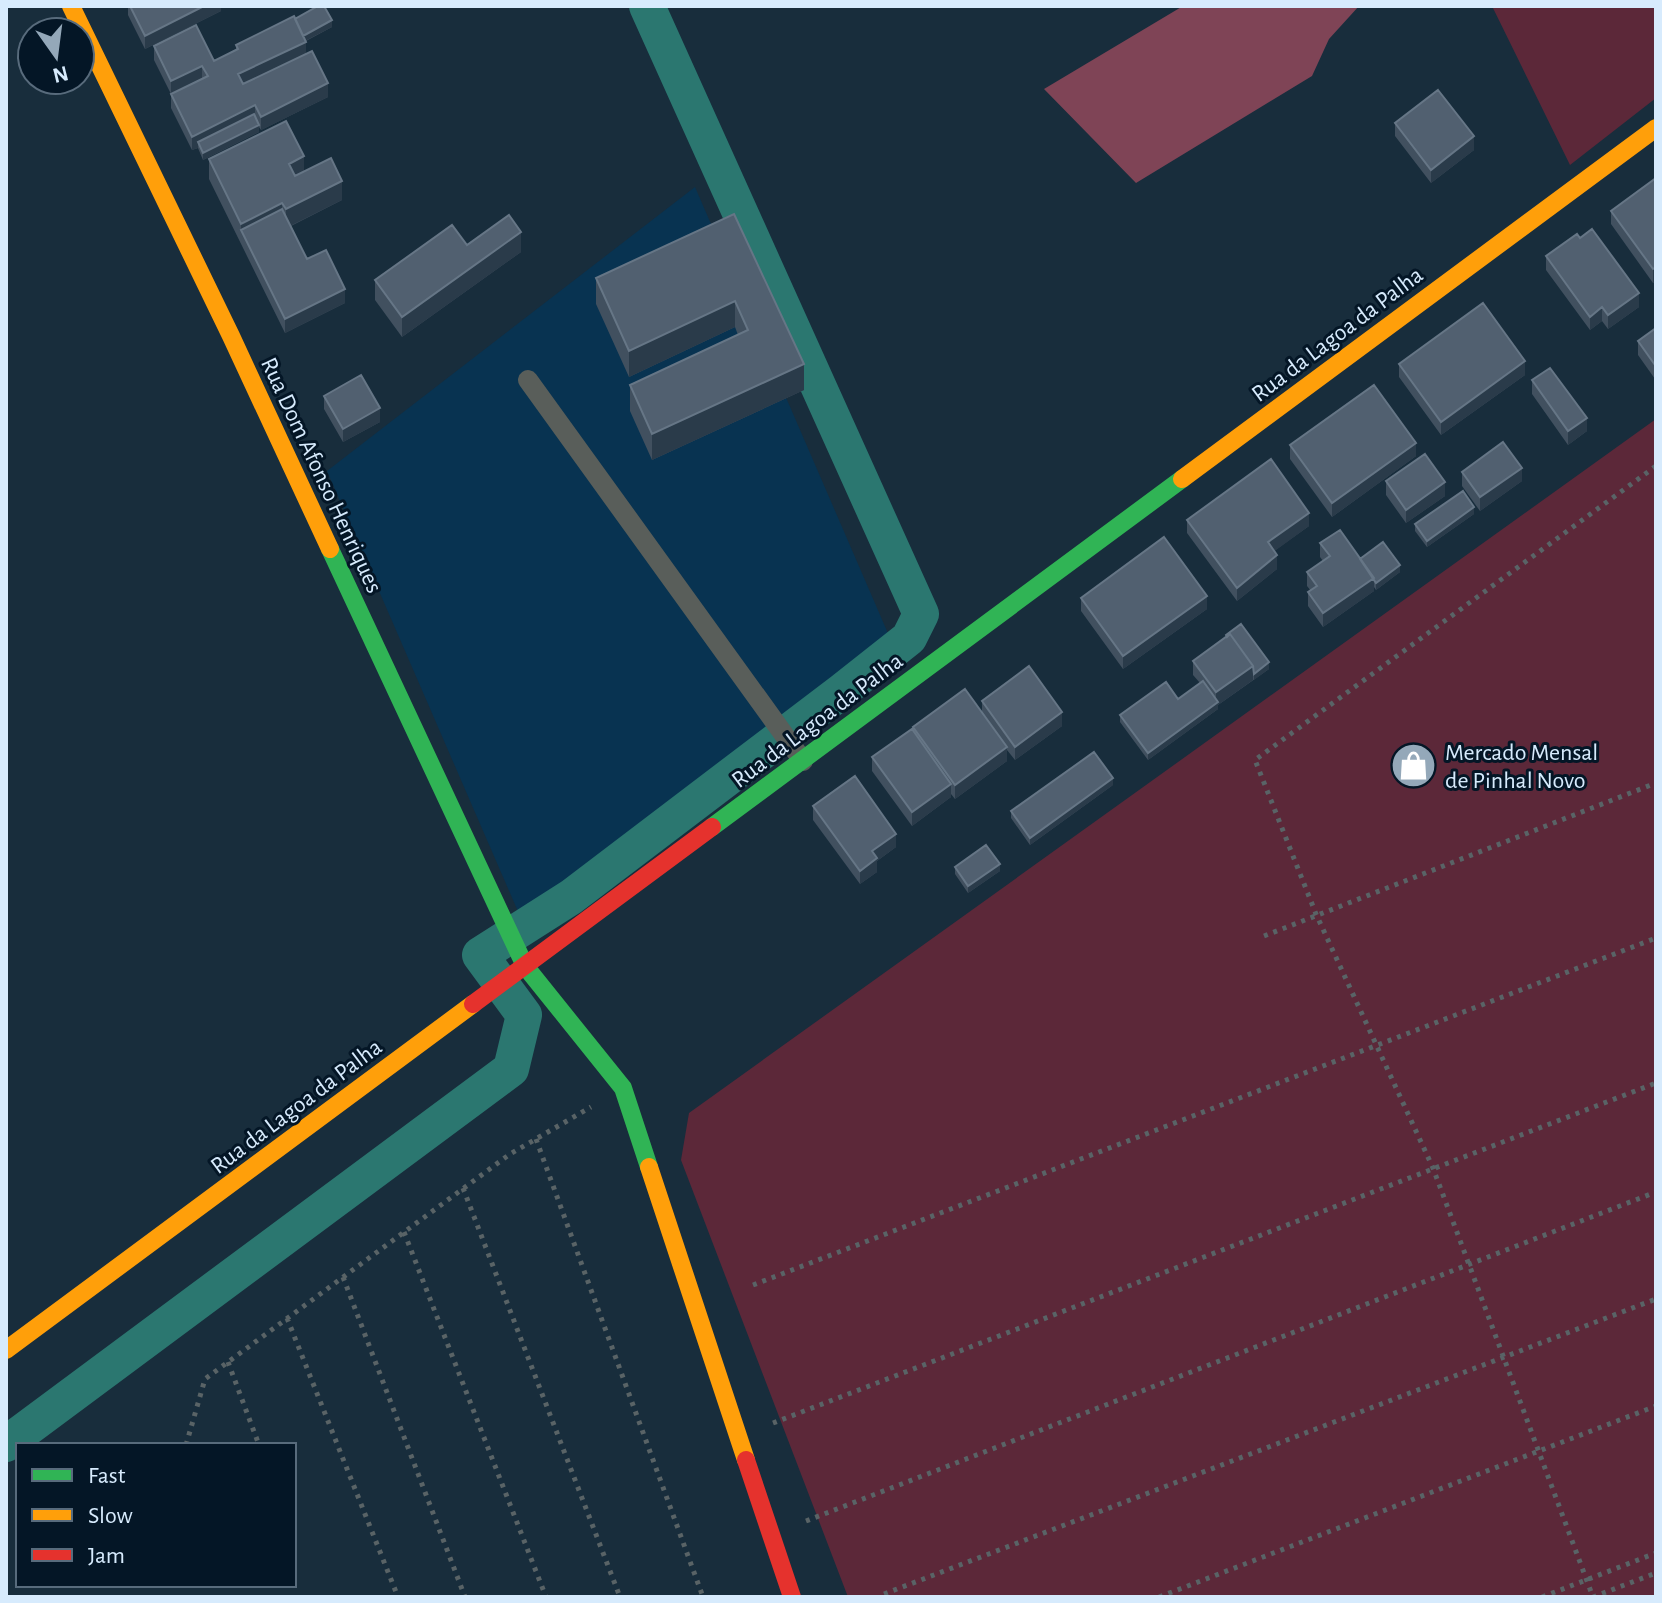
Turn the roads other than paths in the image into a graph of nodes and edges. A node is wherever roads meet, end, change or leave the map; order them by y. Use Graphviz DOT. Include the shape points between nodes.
graph roads {
  1 [pos="71,6"];
  2 [pos="1656,128"];
  3 [pos="528,380"];
  4 [pos="803,761"];
  5 [pos="525,966"];
  6 [pos="6,1350"];
  7 [pos="792,1597"];
  1 -- 5 [label="street, Rua Dom Afonso Henriques"];
  2 -- 4 [label="street, Rua da Lagoa da Palha"];
  3 -- 4 [label="lane"];
  4 -- 5 [label="street, Rua da Lagoa da Palha"];
  5 -- 6 [label="street, Rua da Lagoa da Palha"];
  5 -- 7 [label="street, Rua Dom Afonso Henriques" via="623,1088"];
}
